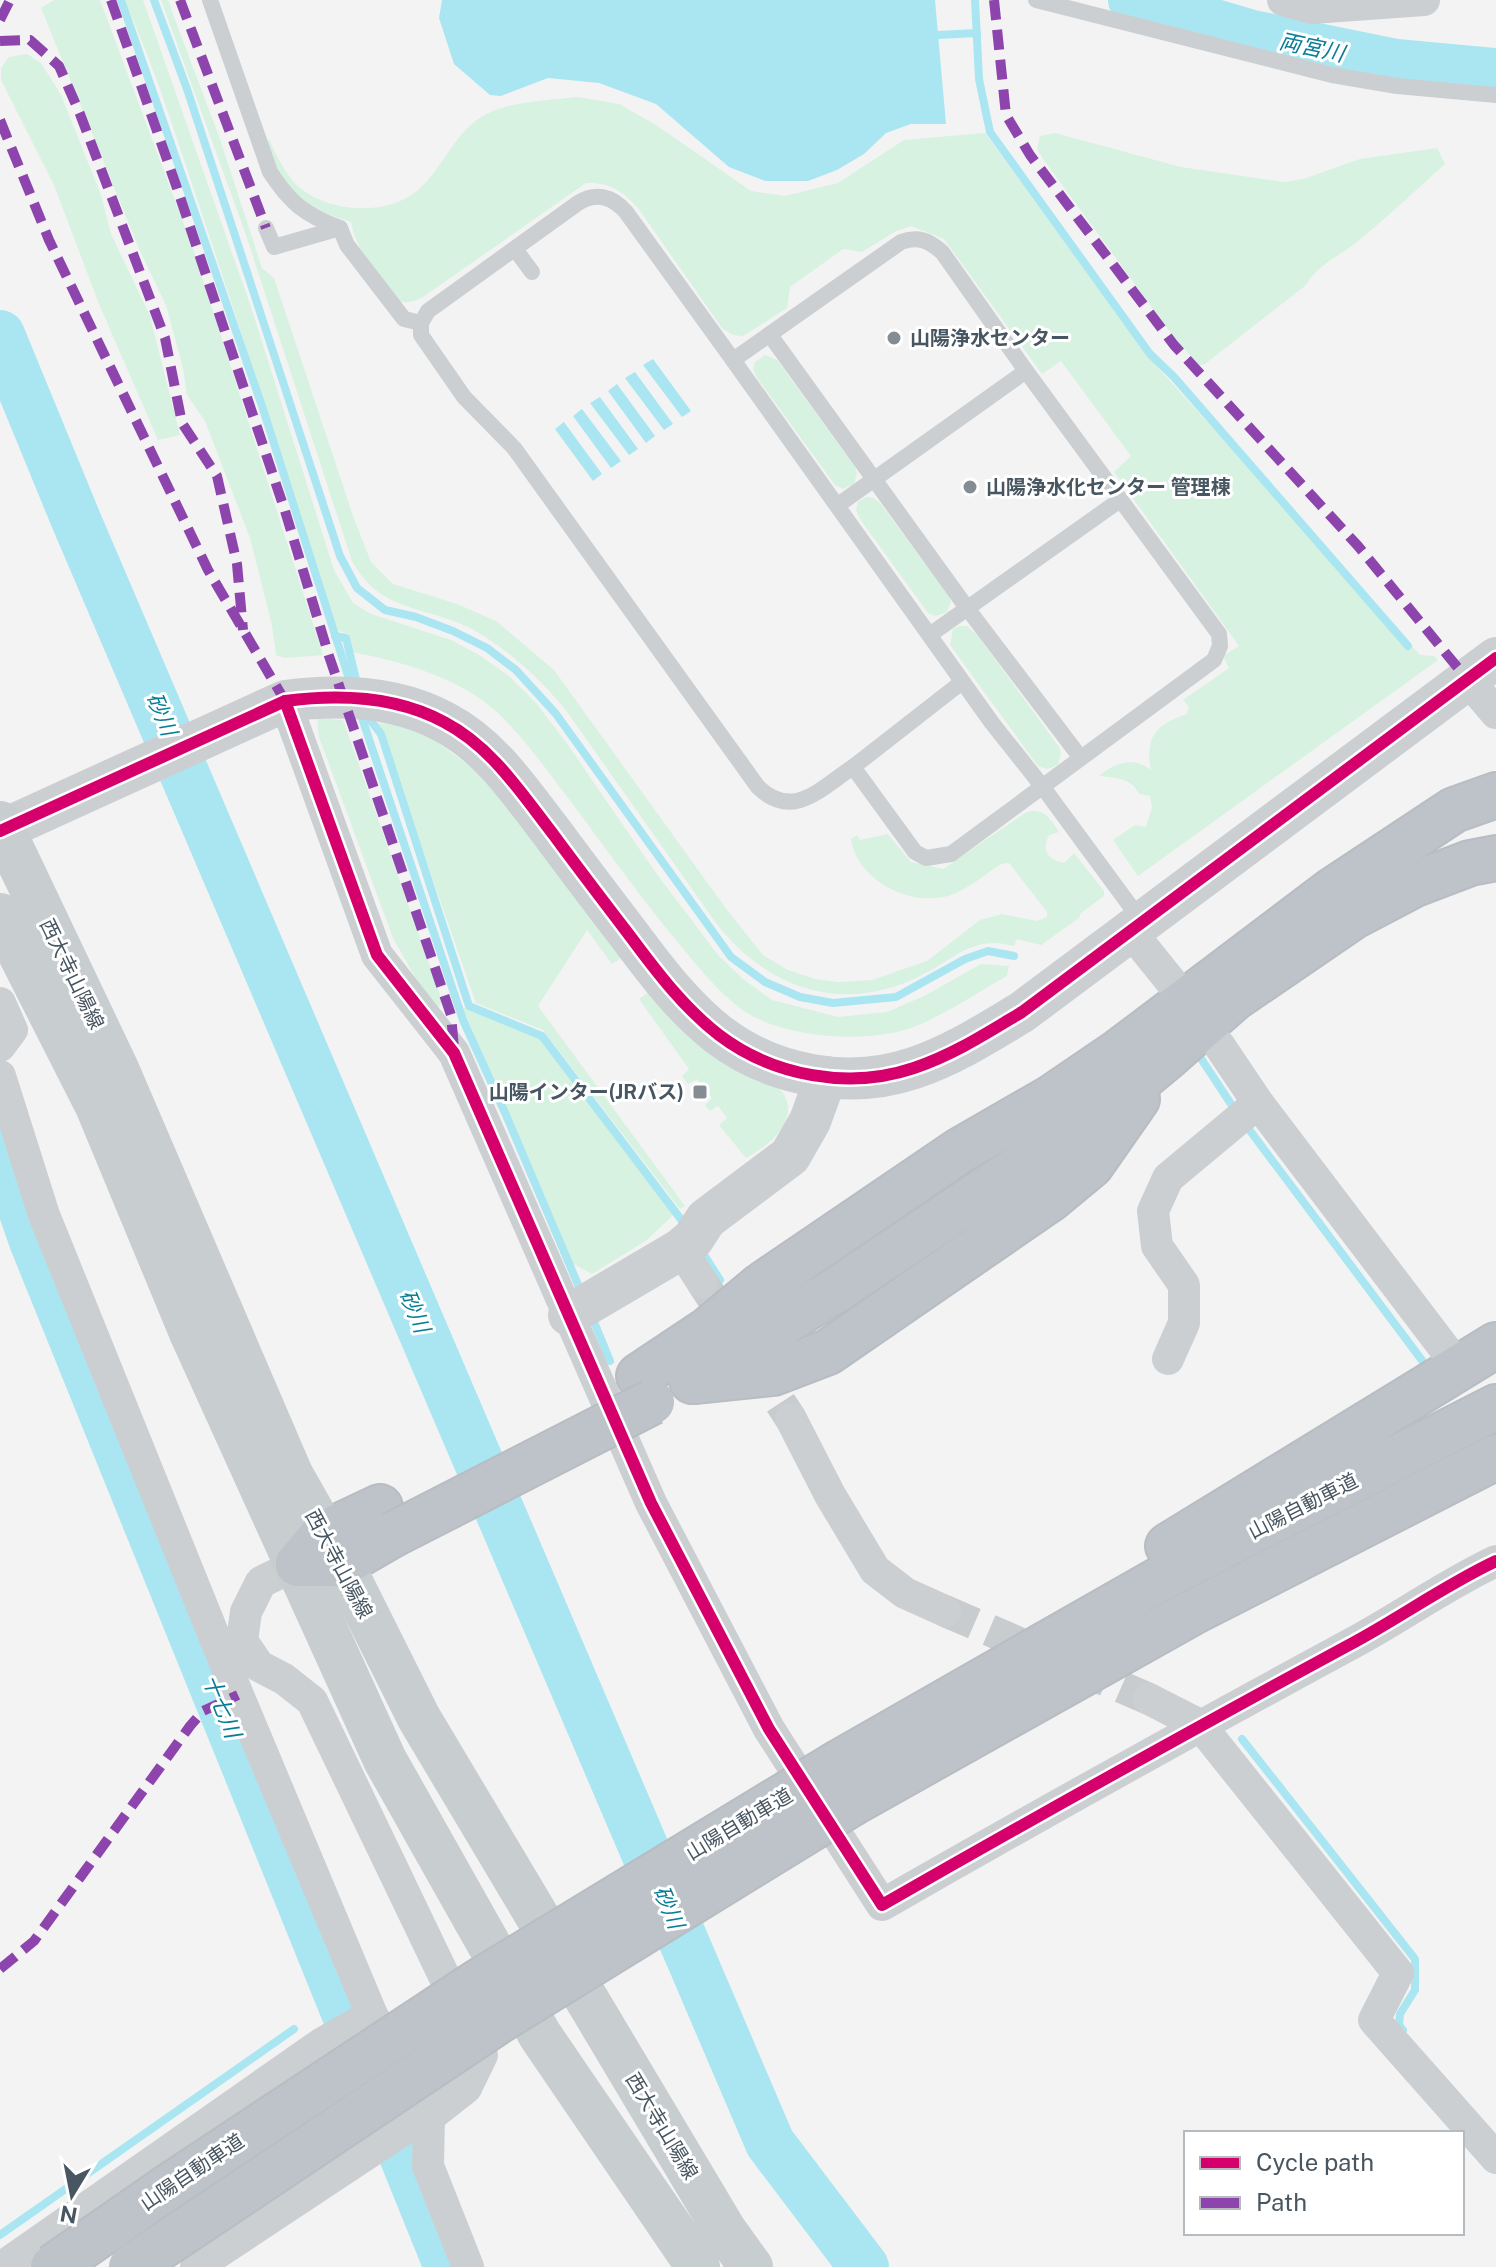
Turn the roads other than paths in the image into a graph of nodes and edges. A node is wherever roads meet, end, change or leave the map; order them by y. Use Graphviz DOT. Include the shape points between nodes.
graph roads {
  1 [pos="210,0"];
  2 [pos="1036,0"];
  3 [pos="1283,0"];
  4 [pos="1424,0"];
  5 [pos="1496,95"];
  6 [pos="266,228"];
  7 [pos="340,228"];
  8 [pos="515,249"];
  9 [pos="532,272"];
  10 [pos="421,323"];
  11 [pos="770,335"];
  12 [pos="733,360"];
  13 [pos="1026,371"];
  14 [pos="874,478"];
  15 [pos="1120,500"];
  16 [pos="838,505"];
  17 [pos="967,608"];
  18 [pos="931,634"];
  19 [pos="1482,668"];
  20 [pos="962,682"];
  21 [pos="272,706"];
  22 [pos="1496,713"];
  23 [pos="1080,757"];
  24 [pos="853,767"];
  25 [pos="1042,786"];
  26 [pos="1496,795"];
  27 [pos="1496,827"];
  28 [pos="1,828"];
  29 [pos="1411,840"];
  30 [pos="1496,858"];
  31 [pos="1415,884"];
  32 [pos="1496,887"];
  33 [pos="0,915"];
  34 [pos="1137,928"];
  35 [pos="1172,983"];
  36 [pos="0,1003"];
  37 [pos="1219,1045"];
  38 [pos="0,1046"];
  39 [pos="1166,1058"];
  40 [pos="0,1076"];
  41 [pos="826,1077"];
  42 [pos="1258,1103"];
  43 [pos="569,1315"];
  44 [pos="1496,1345"];
  45 [pos="1451,1357"];
  46 [pos="1168,1359"];
  47 [pos="692,1381"];
  48 [pos="646,1389"];
  49 [pos="1496,1407"];
  50 [pos="791,1419"];
  51 [pos="1496,1457"];
  52 [pos="321,1554"];
  53 [pos="1496,1561"];
  54 [pos="945,1611"];
  55 [pos="1149,1699"];
  56 [pos="1200,1725"];
  57 [pos="888,1735"];
  58 [pos="847,1782"];
  59 [pos="372,2015"];
  60 [pos="421,2121"];
  61 [pos="1496,2158"];
  62 [pos="2,2267"];
  63 [pos="53,2267"];
  64 [pos="131,2267"];
  65 [pos="196,2267"];
  66 [pos="468,2267"];
  67 [pos="698,2267"];
  68 [pos="751,2267"];
  1 -- 7 [label="lane" via="270,172 298,208"];
  2 -- 5 [label="lane" via="1332,75"];
  3 -- 4 [label="street" via="1312,8"];
  6 -- 7 [label="lane" via="274,247"];
  7 -- 10 [label="lane" via="347,245 404,319"];
  8 -- 9 [label="lane"];
  8 -- 10 [label="lane" via="428,311"];
  8 -- 12 [label="lane" via="588,197 616,201"];
  10 -- 24 [label="lane" via="421,335 464,397 514,448 758,787 771,799 796,801"];
  11 -- 12 [label="lane"];
  11 -- 13 [label="lane" via="915,237 942,252"];
  11 -- 14 [label="lane"];
  12 -- 16 [label="lane"];
  13 -- 14 [label="lane"];
  13 -- 15 [label="lane"];
  14 -- 16 [label="lane"];
  14 -- 17 [label="lane"];
  15 -- 17 [label="lane"];
  15 -- 23 [label="lane" via="1219,634 1220,646 1214,660"];
  16 -- 18 [label="lane"];
  17 -- 18 [label="lane"];
  17 -- 23 [label="lane"];
  18 -- 20 [label="lane"];
  19 -- 22 [label="street"];
  19 -- 34 [label="street"];
  20 -- 24 [label="lane"];
  20 -- 25 [label="lane"];
  21 -- 28 [label="street"];
  21 -- 41 [label="street" via="322,696 399,705 444,721 483,748 511,779 687,1006 750,1054"];
  21 -- 43 [label="street" via="377,955 454,1053"];
  23 -- 25 [label="lane"];
  24 -- 25 [label="lane" via="915,852 926,858 951,854"];
  25 -- 34 [label="lane"];
  26 -- 29 [label="highway" via="1454,810"];
  27 -- 29 [label="highway"];
  28 -- 52 [label="main road, 西大寺山陽線" via="117,1069"];
  29 -- 48 [label="highway" via="1333,890 1120,1051 1073,1101"];
  30 -- 31 [label="highway"];
  31 -- 32 [label="highway"];
  31 -- 39 [label="highway" via="1354,916 1279,966"];
  33 -- 52 [label="main road, 西大寺山陽線" via="97,1106 192,1335"];
  34 -- 35 [label="street"];
  34 -- 41 [label="street" via="1022,1012 943,1057 889,1075"];
  36 -- 38 [label="street" via="12,1030"];
  37 -- 42 [label="street"];
  39 -- 47 [label="highway" via="1096,1116"];
  39 -- 47 [label="highway" via="1124,1117 853,1305 785,1346"];
  40 -- 59 [label="street" via="44,1215"];
  41 -- 43 [label="street" via="790,1156 706,1219 693,1239 691,1266"];
  42 -- 45 [label="street"];
  42 -- 46 [label="street" via="1168,1178 1153,1211 1157,1246 1184,1285 1184,1323"];
  43 -- 56 [label="street" via="651,1503 769,1729 882,1905"];
  44 -- 57 [label="highway" via="1175,1541"];
  47 -- 48 [label="highway"];
  48 -- 52 [label="highway"];
  49 -- 57 [label="highway, 山陽自動車道" via="1171,1573"];
  50 -- 54 [label="street" via="875,1570 905,1593"];
  51 -- 58 [label="highway, 山陽自動車道"];
  52 -- 60 [label="street" via="261,1582 246,1612 242,1641 259,1666 312,1701 482,2055 466,2088"];
  52 -- 67 [label="main road, 西大寺山陽線" via="385,1760 540,2035"];
  52 -- 68 [label="main road, 西大寺山陽線"];
  53 -- 56 [label="street"];
  55 -- 56 [label="street"];
  56 -- 61 [label="street" via="1398,1973 1374,2020"];
  57 -- 58 [label="highway, 山陽自動車道"];
  58 -- 63 [label="highway, 山陽自動車道, bridge" via="478,1982"];
  58 -- 64 [label="highway, 山陽自動車道, bridge"];
  59 -- 60 [label="street"];
  59 -- 62 [label="street" via="321,2044"];
  60 -- 65 [label="street"];
  60 -- 66 [label="street" via="428,2166"];
}
